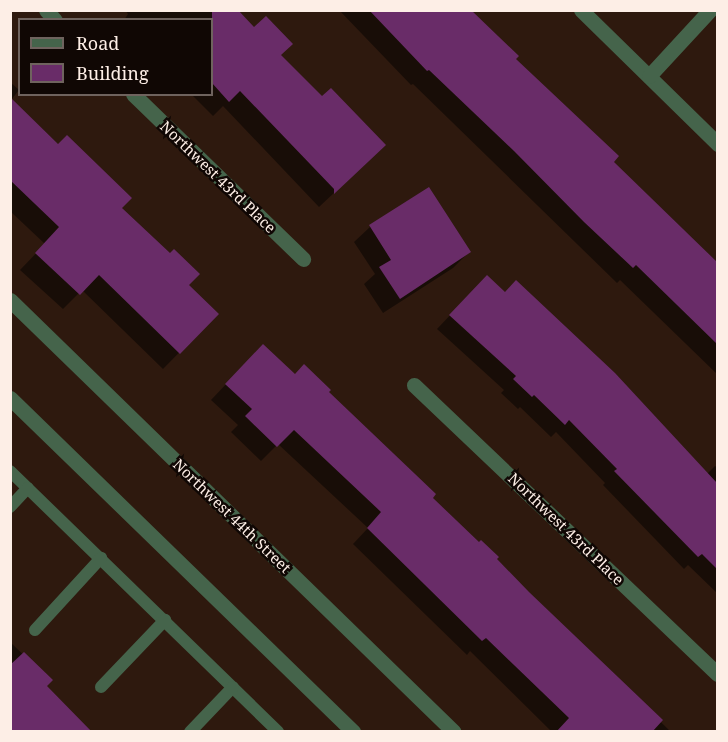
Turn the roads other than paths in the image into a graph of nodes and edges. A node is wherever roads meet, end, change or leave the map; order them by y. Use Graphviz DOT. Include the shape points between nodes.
graph roads {
  1 [pos="582,10"];
  2 [pos="710,10"];
  3 [pos="649,76"];
  4 [pos="135,96"];
  5 [pos="717,144"];
  6 [pos="303,259"];
  7 [pos="10,300"];
  8 [pos="414,385"];
  9 [pos="10,398"];
  10 [pos="10,471"];
  11 [pos="28,488"];
  12 [pos="10,507"];
  13 [pos="101,558"];
  14 [pos="165,620"];
  15 [pos="34,630"];
  16 [pos="717,674"];
  17 [pos="100,687"];
  18 [pos="233,687"];
  19 [pos="190,732"];
  20 [pos="278,732"];
  21 [pos="353,732"];
  22 [pos="454,732"];
  1 -- 3 [label="street"];
  2 -- 3 [label="street"];
  3 -- 5 [label="street"];
  4 -- 6 [label="street, Northwest 43rd Place"];
  7 -- 22 [label="street, Northwest 44th Street"];
  8 -- 16 [label="street, Northwest 43rd Place"];
  9 -- 21 [label="street"];
  10 -- 11 [label="lane"];
  11 -- 12 [label="lane"];
  11 -- 13 [label="lane"];
  13 -- 14 [label="lane"];
  13 -- 15 [label="lane"];
  14 -- 17 [label="lane"];
  14 -- 18 [label="lane"];
  18 -- 19 [label="lane"];
  18 -- 20 [label="lane"];
}
